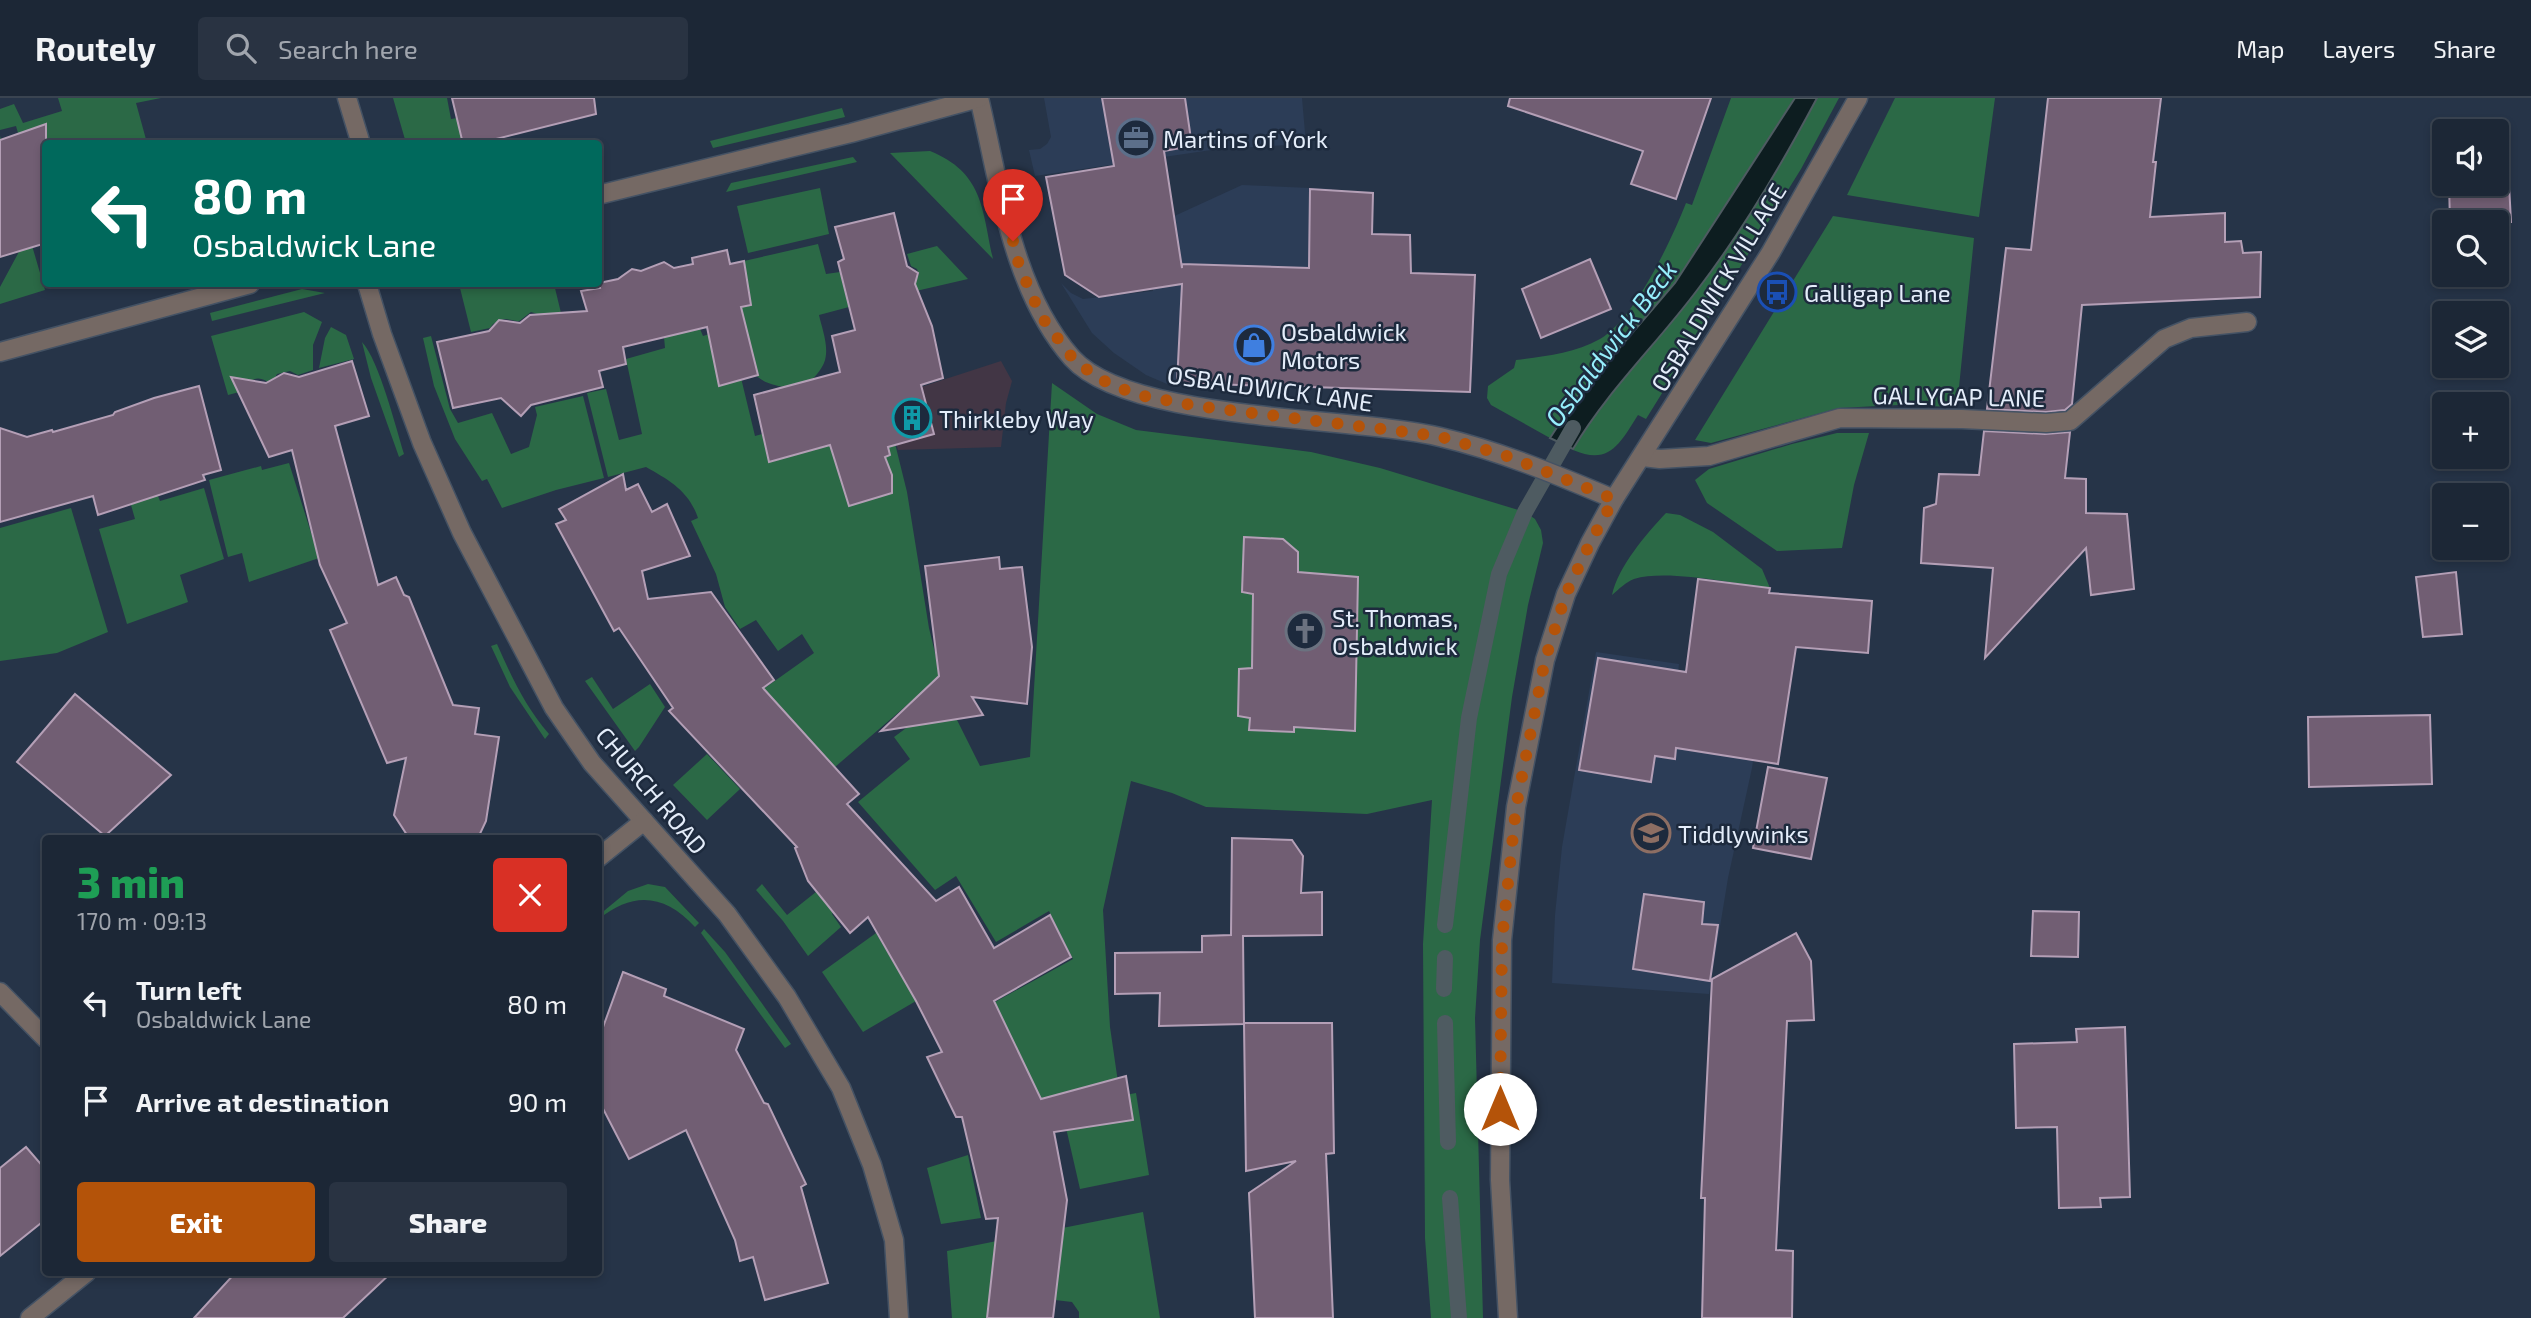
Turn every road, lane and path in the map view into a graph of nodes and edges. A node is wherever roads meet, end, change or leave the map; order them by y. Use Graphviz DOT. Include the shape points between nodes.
graph roads {
  1 [pos="348,98"];
  2 [pos="979,98"];
  3 [pos="1858,98"];
  4 [pos="360,140"];
  5 [pos="602,194"];
  6 [pos="239,287"];
  7 [pos="368,287"];
  8 [pos="2246,322"];
  9 [pos="0,352"];
  10 [pos="1643,457"];
  11 [pos="1614,499"];
  12 [pos="644,821"];
  13 [pos="602,855"];
  14 [pos="0,992"];
  15 [pos="42,1035"];
  16 [pos="82,1276"];
  17 [pos="30,1318"];
  18 [pos="899,1318"];
  19 [pos="1508,1318"];
  1 -- 4 [label="street"];
  2 -- 5 [label="street"];
  2 -- 11 [label="street, OSBALDWICK LANE" via="1019,265 1041,316 1074,360 1100,379 1134,394 1196,406 1438,436 1507,456"];
  3 -- 10 [label="street, OSBALDWICK VILLAGE" via="1771,253"];
  6 -- 9 [label="street"];
  7 -- 12 [label="street, CHURCH ROAD" via="422,443 497,603 554,708 592,763"];
  8 -- 10 [label="street, GALLYGAP LANE" via="2191,328 2164,338 2070,421 1840,418 1709,456"];
  10 -- 11 [label="street, OSBALDWICK VILLAGE"];
  11 -- 19 [label="street, OSBALDWICK VILLAGE" via="1566,594 1545,660 1513,833 1502,953 1500,1171"];
  12 -- 13 [label="street"];
  12 -- 18 [label="street, CHURCH ROAD" via="727,914 787,998 841,1088 872,1165 894,1240"];
  14 -- 15 [label="street"];
  16 -- 17 [label="street"];
}
